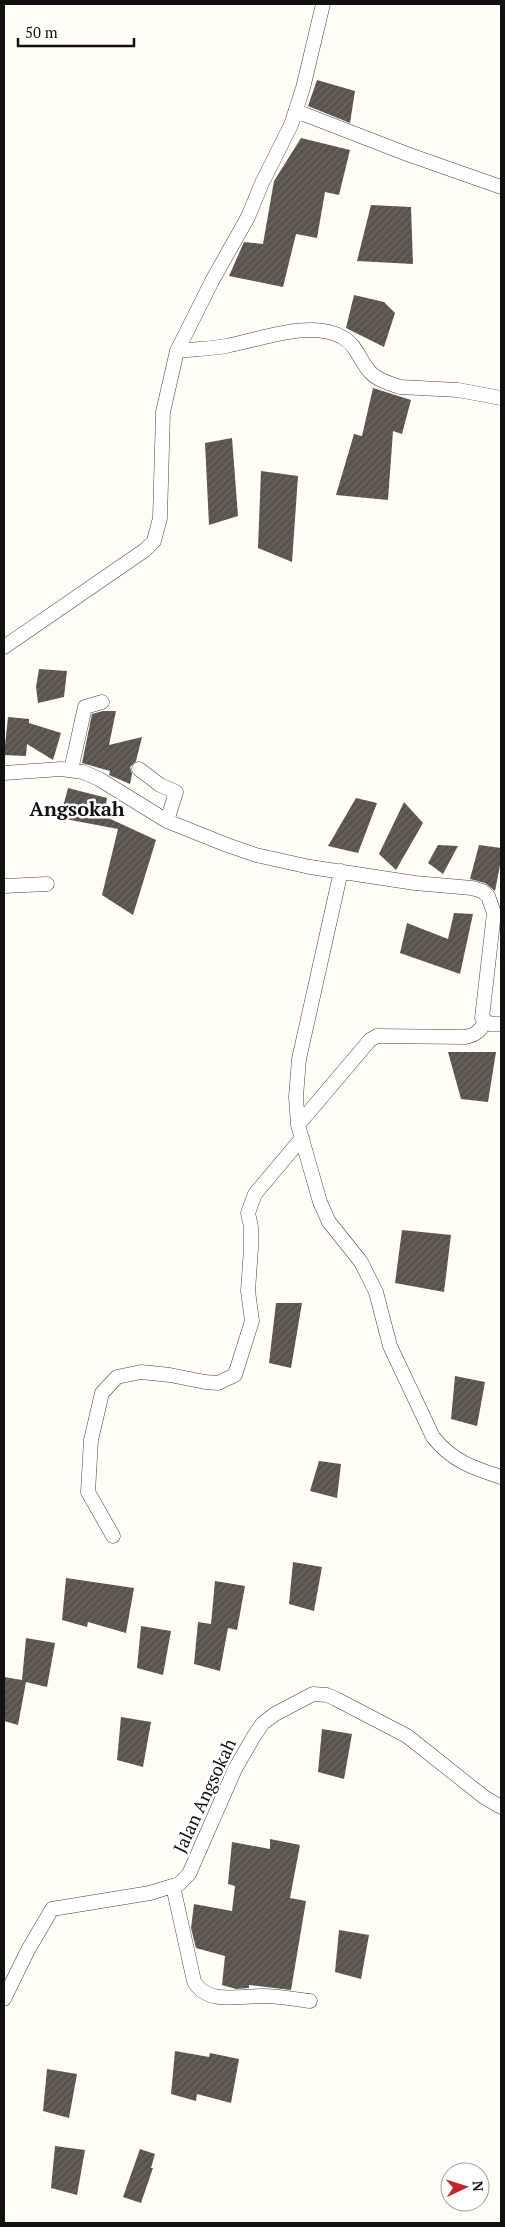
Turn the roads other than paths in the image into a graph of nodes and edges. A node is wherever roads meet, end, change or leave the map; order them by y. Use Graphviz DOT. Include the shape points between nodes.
graph roads {
  1 [pos="323,4"];
  2 [pos="296,111"];
  3 [pos="501,187"];
  4 [pos="177,351"];
  5 [pos="501,398"];
  6 [pos="4,647"];
  7 [pos="102,702"];
  8 [pos="72,770"];
  9 [pos="139,770"];
  10 [pos="4,773"];
  11 [pos="168,821"];
  12 [pos="341,872"];
  13 [pos="47,884"];
  14 [pos="4,886"];
  15 [pos="485,1022"];
  16 [pos="501,1024"];
  17 [pos="300,1132"];
  18 [pos="501,1477"];
  19 [pos="113,1536"];
  20 [pos="501,1807"];
  21 [pos="173,1886"];
  22 [pos="4,1999"];
  23 [pos="310,2001"];
  1 -- 2 [label="street"];
  2 -- 3 [label="street"];
  2 -- 4 [label="street" via="248,217"];
  4 -- 5 [label="street" via="226,346 274,335 323,331 348,340 371,374 391,384 458,390"];
  4 -- 6 [label="street" via="163,412 160,518 154,541"];
  7 -- 8 [label="street" via="85,707"];
  8 -- 10 [label="street"];
  8 -- 11 [label="street" via="100,779"];
  9 -- 11 [label="street" via="176,792"];
  11 -- 12 [label="street" via="256,854"];
  12 -- 15 [label="street" via="472,888 488,896 494,913 482,1012"];
  12 -- 17 [label="street" via="299,1059 296,1097"];
  13 -- 14 [label="street"];
  15 -- 16 [label="street"];
  15 -- 17 [label="street" via="474,1035 465,1037 376,1036"];
  17 -- 18 [label="street" via="320,1202 329,1222 360,1262 376,1292 390,1346 434,1437 456,1460"];
  17 -- 19 [label="street" via="255,1194 249,1208 248,1291 252,1321 235,1375 218,1382 205,1382 142,1372 117,1378 102,1393 91,1440 88,1492"];
  20 -- 21 [label="street, Jalan Angsokah" via="407,1736 336,1699 314,1694 263,1723 235,1769 189,1874"];
  21 -- 22 [label="street, Jalan Angsokah" via="150,1894 52,1909"];
  21 -- 23 [label="street" via="198,1989 222,1998 264,1996"];
}
